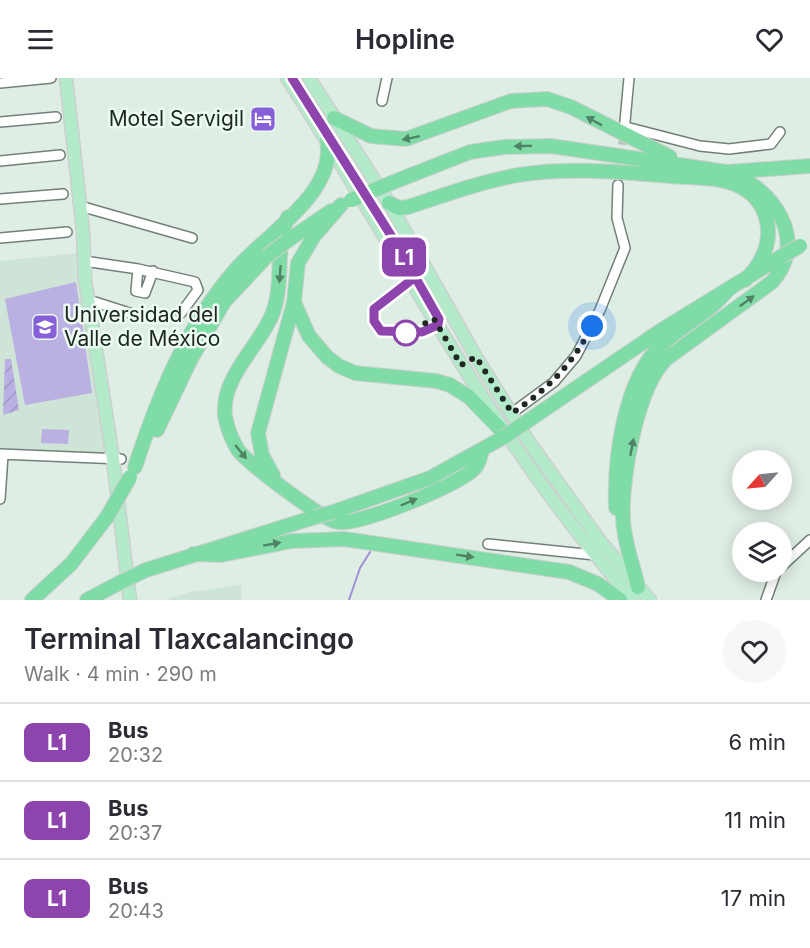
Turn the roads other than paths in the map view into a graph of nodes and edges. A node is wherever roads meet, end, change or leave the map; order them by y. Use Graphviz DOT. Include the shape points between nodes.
graph roads {
  1 [pos="51,78"];
  2 [pos="66,78"];
  3 [pos="286,78"];
  4 [pos="309,78"];
  5 [pos="387,78"];
  6 [pos="629,78"];
  7 [pos="0,83"];
  8 [pos="382,101"];
  9 [pos="56,117"];
  10 [pos="334,118"];
  11 [pos="0,122"];
  12 [pos="780,132"];
  13 [pos="327,141"];
  14 [pos="552,146"];
  15 [pos="60,155"];
  16 [pos="0,161"];
  17 [pos="685,164"];
  18 [pos="810,166"];
  19 [pos="727,172"];
  20 [pos="660,175"];
  21 [pos="618,185"];
  22 [pos="63,194"];
  23 [pos="0,199"];
  24 [pos="389,202"];
  25 [pos="346,203"];
  26 [pos="80,207"];
  27 [pos="288,217"];
  28 [pos="67,232"];
  29 [pos="0,238"];
  30 [pos="192,238"];
  31 [pos="805,243"];
  32 [pos="87,262"];
  33 [pos="138,268"];
  34 [pos="153,271"];
  35 [pos="745,279"];
  36 [pos="728,290"];
  37 [pos="95,302"];
  38 [pos="294,302"];
  39 [pos="181,313"];
  40 [pos="141,317"];
  41 [pos="476,357"];
  42 [pos="461,365"];
  43 [pos="512,413"];
  44 [pos="499,436"];
  45 [pos="482,452"];
  46 [pos="2,455"];
  47 [pos="117,459"];
  48 [pos="132,472"];
  49 [pos="276,480"];
  50 [pos="0,499"];
  51 [pos="810,540"];
  52 [pos="489,543"];
  53 [pos="193,554"];
  54 [pos="595,555"];
  55 [pos="792,557"];
  56 [pos="772,582"];
  57 [pos="636,590"];
  58 [pos="32,600"];
  59 [pos="87,600"];
  60 [pos="130,600"];
  61 [pos="138,600"];
  62 [pos="620,600"];
  63 [pos="650,600"];
  64 [pos="766,600"];
  1 -- 7 [label="street"];
  2 -- 26 [label="main road"];
  3 -- 13 [label="main road"];
  4 -- 10 [label="main road"];
  5 -- 8 [label="street"];
  6 -- 12 [label="street" via="625,129 729,149 771,144"];
  9 -- 11 [label="street"];
  17 -- 10 [label="highway, one-way" via="547,99 512,101 406,139 371,136"];
  10 -- 24 [label="main road"];
  13 -- 27 [label="highway" via="328,163 322,179"];
  13 -- 42 [label="main road"];
  14 -- 17 [label="highway"];
  14 -- 20 [label="highway"];
  14 -- 25 [label="highway, one-way, bridge" via="471,152"];
  15 -- 16 [label="street"];
  17 -- 19 [label="highway"];
  18 -- 19 [label="highway"];
  57 -- 19 [label="highway, one-way" via="625,539 623,505 648,383 666,359 772,282 787,251 787,233 774,203 751,182"];
  20 -- 24 [label="highway" via="551,171 497,180 405,208"];
  20 -- 35 [label="highway" via="728,182 756,199 767,220 768,240 761,261"];
  21 -- 43 [label="street" via="617,218 625,248 600,310 576,356 554,382"];
  22 -- 23 [label="street"];
  24 -- 41 [label="main road"];
  25 -- 38 [label="highway" via="303,253"];
  25 -- 48 [label="highway, bridge" via="320,216 267,256 224,302"];
  26 -- 30 [label="street"];
  26 -- 32 [label="main road"];
  27 -- 48 [label="highway" via="236,270 203,314 170,374"];
  27 -- 49 [label="highway, one-way" via="282,235 279,288 272,315 230,384 225,401 226,422 237,447"];
  28 -- 29 [label="street"];
  31 -- 35 [label="highway, bridge"];
  32 -- 33 [label="street"];
  32 -- 37 [label="main road"];
  32 -- 47 [label="main road"];
  33 -- 34 [label="street"];
  33 -- 34 [label="street" via="136,291 140,294 145,293"];
  34 -- 39 [label="street" via="198,285"];
  35 -- 36 [label="highway"];
  36 -- 44 [label="highway, bridge"];
  36 -- 57 [label="highway" via="705,314 661,346 634,387 620,447 616,492 622,545"];
  37 -- 40 [label="street"];
  37 -- 47 [label="main road"];
  38 -- 44 [label="highway" via="309,336 339,366 364,375 450,385 469,397"];
  38 -- 49 [label="highway" via="258,433 262,455"];
  41 -- 42 [label="main road"];
  41 -- 43 [label="main road"];
  42 -- 44 [label="main road"];
  43 -- 57 [label="main road"];
  44 -- 45 [label="highway"];
  44 -- 54 [label="main road"];
  49 -- 45 [label="highway, one-way" via="327,518 350,522 391,510 462,477 477,465"];
  45 -- 53 [label="highway, bridge" via="430,478"];
  46 -- 47 [label="street"];
  46 -- 50 [label="street"];
  47 -- 60 [label="main road"];
  47 -- 61 [label="main road"];
  48 -- 58 [label="highway, bridge" via="107,517 71,564"];
  51 -- 55 [label="street"];
  52 -- 54 [label="street"];
  53 -- 59 [label="highway, bridge" via="146,570"];
  53 -- 62 [label="highway, one-way" via="221,555 310,540 361,541 569,572 598,584"];
  54 -- 57 [label="main road"];
  56 -- 64 [label="street"];
  57 -- 63 [label="main road"];
}
